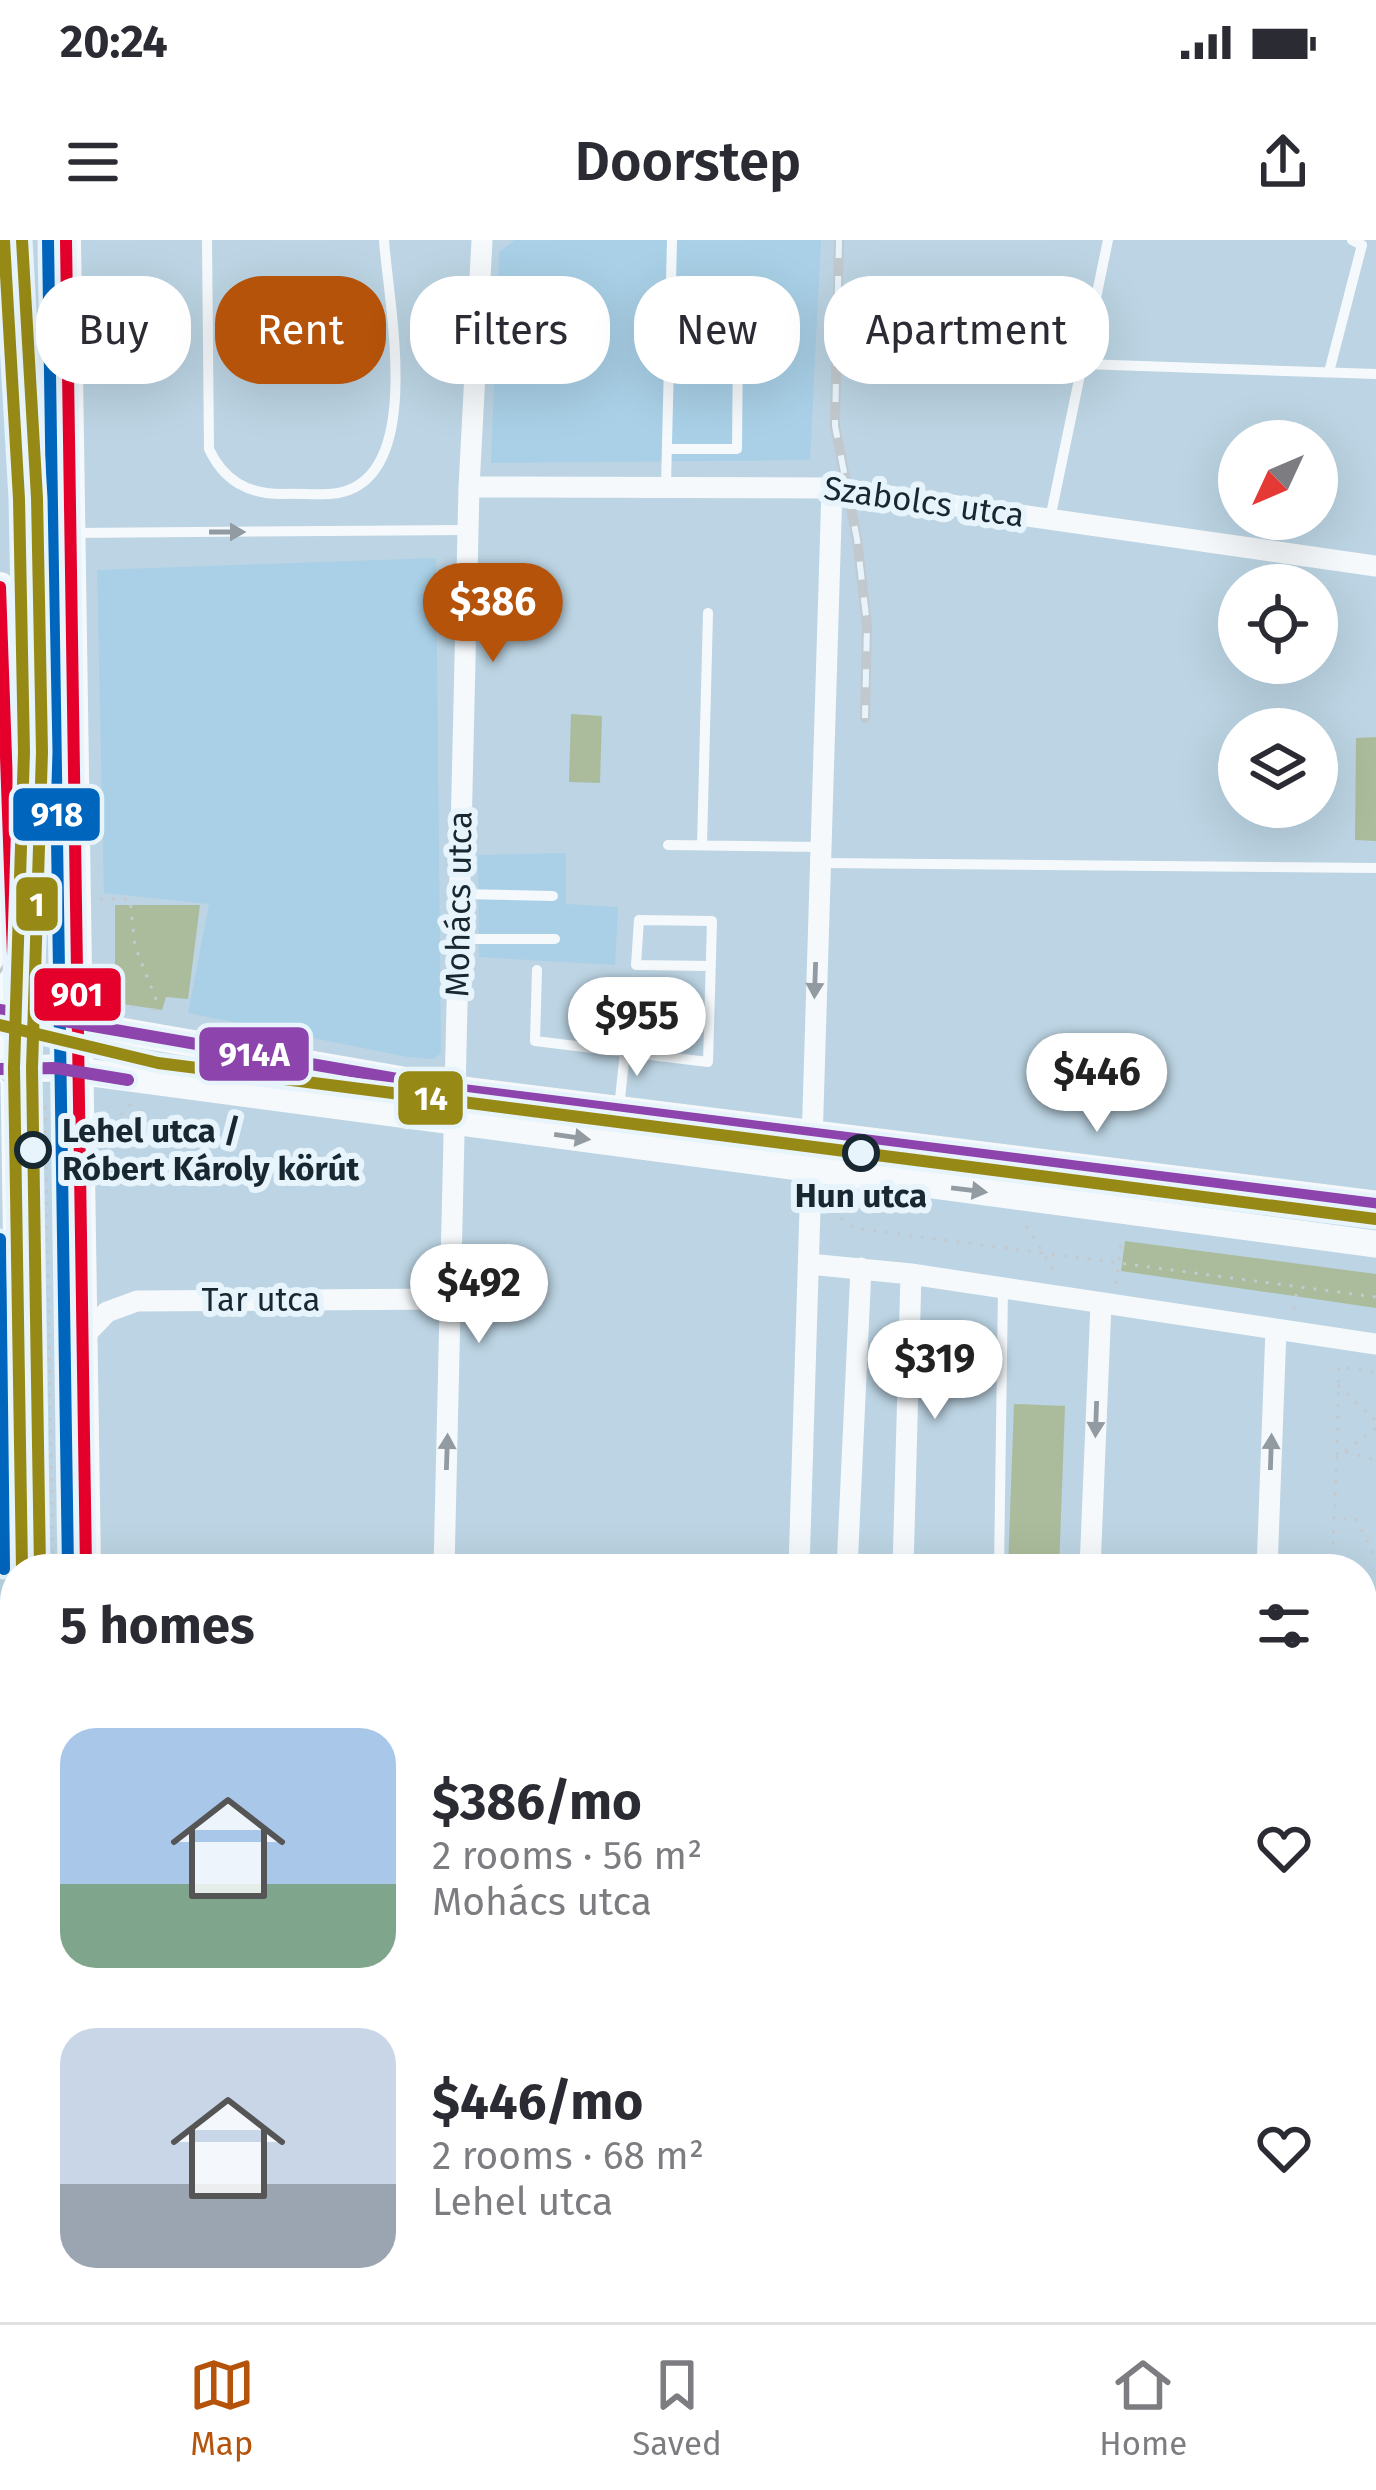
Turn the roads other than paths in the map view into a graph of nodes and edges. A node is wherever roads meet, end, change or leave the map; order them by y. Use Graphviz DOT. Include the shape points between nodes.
graph roads {
  1 [pos="66,240"];
  2 [pos="206,240"];
  3 [pos="384,240"];
  4 [pos="482,240"];
  5 [pos="672,240"];
  6 [pos="1108,240"];
  7 [pos="1352,240"];
  8 [pos="1101,276"];
  9 [pos="1109,365"];
  10 [pos="1329,372"];
  11 [pos="1376,374"];
  12 [pos="738,384"];
  13 [pos="1079,384"];
  14 [pos="667,449"];
  15 [pos="666,485"];
  16 [pos="469,488"];
  17 [pos="832,488"];
  18 [pos="1050,519"];
  19 [pos="164,527"];
  20 [pos="468,530"];
  21 [pos="68,531"];
  22 [pos="1376,566"];
  23 [pos="0,587"];
  24 [pos="708,613"];
  25 [pos="668,845"];
  26 [pos="702,845"];
  27 [pos="822,855"];
  28 [pos="1376,868"];
  29 [pos="460,894"];
  30 [pos="553,896"];
  31 [pos="555,939"];
  32 [pos="459,940"];
  33 [pos="711,966"];
  34 [pos="537,970"];
  35 [pos="6,1009"];
  36 [pos="81,1024"];
  37 [pos="625,1052"];
  38 [pos="6,1068"];
  39 [pos="81,1072"];
  40 [pos="455,1089"];
  41 [pos="619,1108"];
  42 [pos="456,1122"];
  43 [pos="811,1131"];
  44 [pos="811,1170"];
  45 [pos="1376,1204"];
  46 [pos="1376,1244"];
  47 [pos="809,1264"];
  48 [pos="861,1268"];
  49 [pos="911,1274"];
  50 [pos="1003,1288"];
  51 [pos="452,1299"];
  52 [pos="1107,1303"];
  53 [pos="1283,1330"];
  54 [pos="82,1338"];
  55 [pos="1376,1344"];
  56 [pos="22,1554"];
  57 [pos="86,1554"];
  58 [pos="444,1554"];
  59 [pos="800,1554"];
  60 [pos="848,1554"];
  61 [pos="903,1554"];
  62 [pos="999,1554"];
  63 [pos="1091,1554"];
  64 [pos="1268,1554"];
  1 -- 21 [label="main road"];
  2 -- 3 [label="lane" via="209,449 234,481 257,494 338,493 385,459 400,401"];
  4 -- 16 [label="street, Mohács utca" via="467,399"];
  5 -- 14 [label="lane"];
  6 -- 8 [label="lane"];
  7 -- 10 [label="lane" via="1362,244"];
  9 -- 10 [label="lane"];
  10 -- 11 [label="lane"];
  12 -- 14 [label="lane" via="737,449"];
  13 -- 18 [label="lane"];
  14 -- 15 [label="lane"];
  15 -- 16 [label="street, Szabolcs utca"];
  15 -- 17 [label="street, Szabolcs utca"];
  16 -- 20 [label="street, Mohács utca"];
  17 -- 18 [label="street, Szabolcs utca"];
  17 -- 27 [label="street"];
  18 -- 22 [label="street, Szabolcs utca"];
  19 -- 21 [label="lane"];
  21 -- 20 [label="lane, one-way"];
  20 -- 29 [label="street, Mohács utca"];
  21 -- 36 [label="main road"];
  23 -- 35 [label="main road" via="13,868"];
  24 -- 26 [label="lane"];
  25 -- 26 [label="lane"];
  26 -- 27 [label="lane"];
  27 -- 28 [label="lane"];
  27 -- 43 [label="street, one-way"];
  29 -- 30 [label="lane"];
  29 -- 32 [label="street, Mohács utca"];
  31 -- 32 [label="lane"];
  32 -- 40 [label="street, Mohács utca"];
  33 -- 33 [label="lane" via="637,965 640,920 712,921"];
  33 -- 37 [label="lane" via="708,1062"];
  34 -- 37 [label="lane" via="535,1041"];
  35 -- 36 [label="main road"];
  35 -- 38 [label="main road"];
  36 -- 39 [label="main road"];
  36 -- 40 [label="main road"];
  37 -- 41 [label="lane"];
  38 -- 39 [label="main road"];
  38 -- 56 [label="main road"];
  39 -- 42 [label="main road"];
  39 -- 54 [label="main road"];
  40 -- 41 [label="main road"];
  40 -- 42 [label="street, Mohács utca"];
  41 -- 43 [label="main road"];
  42 -- 44 [label="main road, one-way"];
  42 -- 51 [label="street, Mohács utca"];
  43 -- 44 [label="street"];
  43 -- 45 [label="main road"];
  44 -- 46 [label="main road, one-way"];
  44 -- 47 [label="street"];
  47 -- 48 [label="street"];
  47 -- 59 [label="street"];
  48 -- 49 [label="street"];
  48 -- 60 [label="street"];
  49 -- 50 [label="street"];
  49 -- 61 [label="street"];
  50 -- 52 [label="street"];
  50 -- 62 [label="lane"];
  51 -- 54 [label="street, Tar utca" via="137,1301 107,1312"];
  58 -- 51 [label="street, Mohács utca, one-way"];
  52 -- 53 [label="street"];
  52 -- 63 [label="street, one-way"];
  53 -- 55 [label="street"];
  64 -- 53 [label="street, one-way"];
  54 -- 57 [label="main road"];
}
